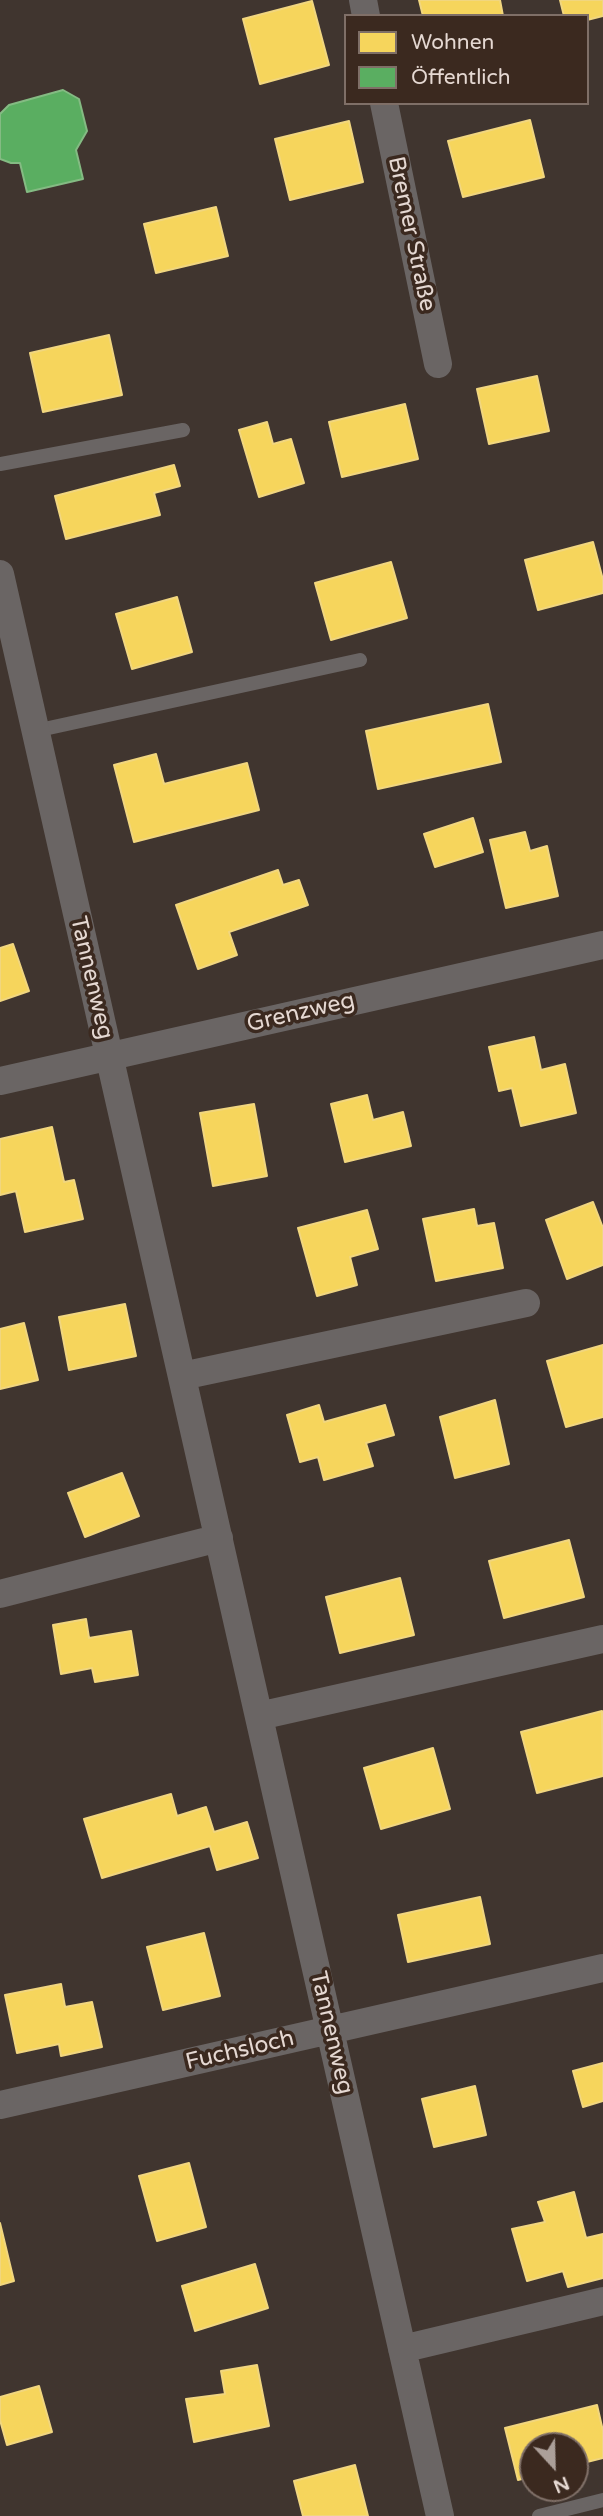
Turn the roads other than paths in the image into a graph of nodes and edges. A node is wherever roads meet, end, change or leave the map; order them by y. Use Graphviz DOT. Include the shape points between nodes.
graph roads {
  1 [pos="384,105"];
  2 [pos="438,364"];
  3 [pos="183,430"];
  4 [pos="0,464"];
  5 [pos="1,579"];
  6 [pos="360,660"];
  7 [pos="35,732"];
  8 [pos="603,945"];
  9 [pos="109,1057"];
  10 [pos="0,1081"];
  11 [pos="526,1303"];
  12 [pos="181,1376"];
  13 [pos="219,1538"];
  14 [pos="0,1594"];
  15 [pos="603,1639"];
  16 [pos="259,1716"];
  17 [pos="603,1968"];
  18 [pos="331,2031"];
  19 [pos="0,2105"];
  20 [pos="603,2301"];
  21 [pos="402,2349"];
  22 [pos="603,2500"];
  23 [pos="440,2516"];
  24 [pos="539,2516"];
  1 -- 2 [label="street, Bremer Straße"];
  3 -- 4 [label="lane"];
  5 -- 7 [label="street, Tannenweg"];
  6 -- 7 [label="lane"];
  7 -- 9 [label="street, Tannenweg"];
  8 -- 9 [label="street, Grenzweg"];
  9 -- 10 [label="street, Grenzweg"];
  9 -- 12 [label="street, Tannenweg"];
  11 -- 12 [label="street"];
  12 -- 13 [label="street, Tannenweg"];
  13 -- 14 [label="street"];
  13 -- 16 [label="street, Tannenweg"];
  15 -- 16 [label="street"];
  16 -- 18 [label="street, Tannenweg"];
  17 -- 18 [label="street, Fuchsloch"];
  18 -- 19 [label="street, Fuchsloch"];
  18 -- 21 [label="street, Tannenweg"];
  20 -- 21 [label="street"];
  21 -- 23 [label="street, Tannenweg"];
  22 -- 24 [label="lane"];
}
